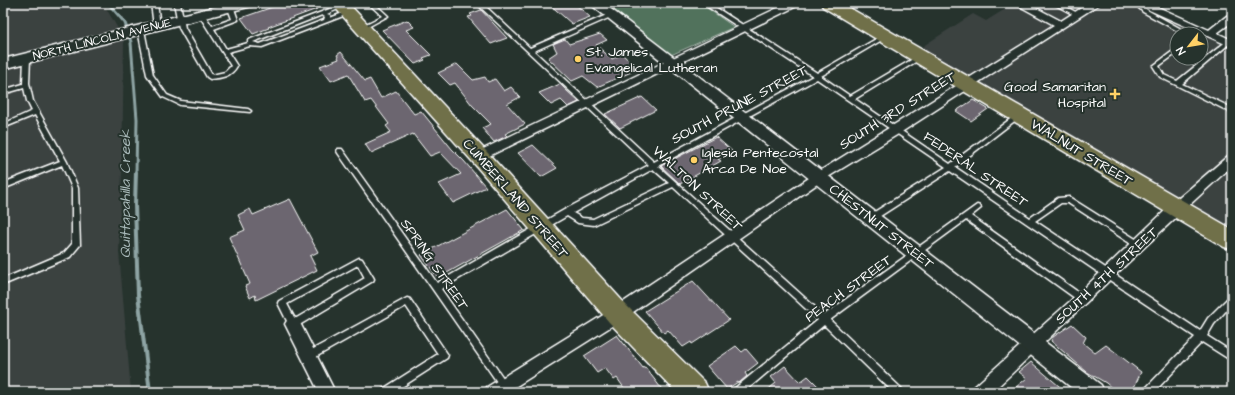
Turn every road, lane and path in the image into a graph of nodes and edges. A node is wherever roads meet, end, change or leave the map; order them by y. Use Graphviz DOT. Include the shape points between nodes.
graph roads {
  1 [pos="154,3"];
  2 [pos="177,3"];
  3 [pos="247,3"];
  4 [pos="371,3"];
  5 [pos="479,3"];
  6 [pos="595,3"];
  7 [pos="705,3"];
  8 [pos="796,3"];
  9 [pos="829,3"];
  10 [pos="1019,3"];
  11 [pos="1055,3"];
  12 [pos="1096,3"];
  13 [pos="1142,4"];
  14 [pos="230,5"];
  15 [pos="202,14"];
  16 [pos="340,14"];
  17 [pos="611,15"];
  18 [pos="1078,15"];
  19 [pos="1232,17"];
  20 [pos="181,20"];
  21 [pos="1062,25"];
  22 [pos="157,26"];
  23 [pos="1172,26"];
  24 [pos="743,28"];
  25 [pos="210,29"];
  26 [pos="132,32"];
  27 [pos="1210,34"];
  28 [pos="886,36"];
  29 [pos="1230,43"];
  30 [pos="251,44"];
  31 [pos="530,50"];
  32 [pos="224,51"];
  33 [pos="1169,56"];
  34 [pos="920,57"];
  35 [pos="27,58"];
  36 [pos="672,63"];
  37 [pos="3,64"];
  38 [pos="817,76"];
  39 [pos="968,84"];
  40 [pos="1178,84"];
  41 [pos="26,85"];
  42 [pos="3,92"];
  43 [pos="850,99"];
  44 [pos="587,104"];
  45 [pos="248,111"];
  46 [pos="1232,111"];
  47 [pos="36,112"];
  48 [pos="1020,115"];
  49 [pos="742,116"];
  50 [pos="3,126"];
  51 [pos="896,130"];
  52 [pos="340,151"];
  53 [pos="479,156"];
  54 [pos="1232,159"];
  55 [pos="64,162"];
  56 [pos="653,165"];
  57 [pos="951,167"];
  58 [pos="819,177"];
  59 [pos="674,184"];
  60 [pos="3,186"];
  61 [pos="977,208"];
  62 [pos="1177,208"];
  63 [pos="567,212"];
  64 [pos="966,216"];
  65 [pos="871,218"];
  66 [pos="1030,222"];
  67 [pos="541,227"];
  68 [pos="732,237"];
  69 [pos="1232,240"];
  70 [pos="1139,245"];
  71 [pos="917,253"];
  72 [pos="1108,275"];
  73 [pos="3,282"];
  74 [pos="436,288"];
  75 [pos="1082,299"];
  76 [pos="1232,299"];
  77 [pos="618,314"];
  78 [pos="824,320"];
  79 [pos="293,324"];
  80 [pos="1202,336"];
  81 [pos="1032,345"];
  82 [pos="309,356"];
  83 [pos="1232,357"];
  84 [pos="502,390"];
  85 [pos="327,392"];
  86 [pos="386,392"];
  87 [pos="695,392"];
  88 [pos="737,392"];
  89 [pos="899,392"];
  90 [pos="980,392"];
  91 [pos="1093,392"];
  92 [pos="1148,392"];
  1 -- 22 [label="lane"];
  2 -- 20 [label="lane"];
  3 -- 14 [label="main road, NORTH LINCOLN AVENUE"];
  4 -- 16 [label="lane" via="385,16"];
  5 -- 31 [label="lane, WALTON STREET"];
  6 -- 17 [label="street, CHESTNUT STREET"];
  7 -- 24 [label="lane, FEDERAL STREET"];
  8 -- 24 [label="street"];
  9 -- 28 [label="highway, WALNUT STREET"];
  10 -- 21 [label="street"];
  11 -- 18 [label="lane"];
  12 -- 18 [label="street, SOUTH 3RD STREET"];
  13 -- 23 [label="lane" via="1141,7 1145,11"];
  13 -- 27 [label="street"];
  14 -- 15 [label="main road, NORTH LINCOLN AVENUE"];
  14 -- 25 [label="lane" via="235,20"];
  15 -- 20 [label="main road, NORTH LINCOLN AVENUE"];
  15 -- 25 [label="lane"];
  16 -- 30 [label="lane" via="260,46"];
  16 -- 30 [label="lane" via="252,40"];
  16 -- 53 [label="highway, CUMBERLAND STREET"];
  17 -- 31 [label="lane"];
  17 -- 36 [label="street, CHESTNUT STREET"];
  18 -- 21 [label="street, SOUTH 3RD STREET"];
  19 -- 27 [label="street"];
  20 -- 22 [label="main road, NORTH LINCOLN AVENUE"];
  20 -- 32 [label="lane" via="182,28 210,76 225,75 232,70 234,66"];
  21 -- 39 [label="street, SOUTH 3RD STREET"];
  22 -- 26 [label="main road, NORTH LINCOLN AVENUE"];
  24 -- 36 [label="street"];
  24 -- 38 [label="lane, FEDERAL STREET"];
  25 -- 32 [label="lane"];
  26 -- 35 [label="main road, NORTH LINCOLN AVENUE"];
  26 -- 45 [label="lane" via="150,76 165,96 180,103"];
  27 -- 29 [label="street"];
  28 -- 34 [label="highway, WALNUT STREET"];
  28 -- 38 [label="lane, SOUTH PRUNE STREET"];
  29 -- 40 [label="lane"];
  30 -- 32 [label="lane"];
  31 -- 44 [label="lane, WALTON STREET"];
  33 -- 40 [label="lane" via="1156,66 1162,76"];
  34 -- 39 [label="highway, WALNUT STREET"];
  34 -- 43 [label="lane"];
  35 -- 37 [label="main road, NORTH LINCOLN AVENUE"];
  35 -- 41 [label="lane"];
  36 -- 44 [label="street"];
  36 -- 49 [label="street, CHESTNUT STREET"];
  38 -- 43 [label="lane, FEDERAL STREET"];
  38 -- 49 [label="lane, SOUTH PRUNE STREET"];
  39 -- 48 [label="highway, WALNUT STREET"];
  39 -- 51 [label="street, SOUTH 3RD STREET"];
  40 -- 46 [label="lane"];
  41 -- 42 [label="lane"];
  41 -- 47 [label="lane"];
  43 -- 51 [label="lane, FEDERAL STREET"];
  44 -- 53 [label="street"];
  44 -- 56 [label="lane, WALTON STREET"];
  47 -- 50 [label="lane"];
  47 -- 55 [label="lane"];
  48 -- 57 [label="lane"];
  48 -- 62 [label="highway, WALNUT STREET"];
  49 -- 56 [label="lane, SOUTH PRUNE STREET"];
  49 -- 58 [label="street, CHESTNUT STREET"];
  51 -- 57 [label="lane, FEDERAL STREET"];
  51 -- 58 [label="street, SOUTH 3RD STREET"];
  52 -- 74 [label="lane, SPRING STREET"];
  53 -- 67 [label="highway, CUMBERLAND STREET"];
  54 -- 62 [label="street, SOUTH 4TH STREET"];
  55 -- 60 [label="lane"];
  55 -- 73 [label="lane" via="75,188 76,245 67,255"];
  56 -- 59 [label="lane, WALTON STREET"];
  56 -- 63 [label="lane, SOUTH PRUNE STREET"];
  57 -- 65 [label="lane"];
  57 -- 66 [label="lane, FEDERAL STREET"];
  58 -- 65 [label="street, CHESTNUT STREET"];
  58 -- 68 [label="street, SOUTH 3RD STREET"];
  59 -- 63 [label="lane" via="594,222 581,221"];
  59 -- 68 [label="lane, WALTON STREET"];
  61 -- 64 [label="lane, PEACH STREET"];
  62 -- 69 [label="highway, WALNUT STREET"];
  62 -- 70 [label="street, SOUTH 4TH STREET"];
  63 -- 67 [label="lane, SOUTH PRUNE STREET"];
  64 -- 71 [label="lane, PEACH STREET"];
  64 -- 75 [label="lane"];
  65 -- 71 [label="street, CHESTNUT STREET"];
  66 -- 70 [label="lane" via="1050,206 1063,199 1068,200"];
  66 -- 72 [label="lane, FEDERAL STREET"];
  67 -- 74 [label="lane, SOUTH PRUNE STREET"];
  67 -- 77 [label="highway, CUMBERLAND STREET"];
  68 -- 77 [label="street, SOUTH 3RD STREET"];
  68 -- 78 [label="lane, WALTON STREET"];
  70 -- 72 [label="street, SOUTH 4TH STREET"];
  71 -- 78 [label="lane, PEACH STREET"];
  71 -- 81 [label="street, CHESTNUT STREET"];
  72 -- 75 [label="street, SOUTH 4TH STREET"];
  72 -- 80 [label="lane, FEDERAL STREET"];
  74 -- 84 [label="lane, SPRING STREET"];
  75 -- 81 [label="street, SOUTH 4TH STREET"];
  76 -- 80 [label="lane" via="1211,321"];
  77 -- 84 [label="street, SOUTH 3RD STREET"];
  77 -- 87 [label="highway, CUMBERLAND STREET"];
  78 -- 88 [label="lane, PEACH STREET"];
  78 -- 89 [label="lane, WALTON STREET"];
  79 -- 79 [label="lane" via="370,280 359,261 282,303"];
  79 -- 82 [label="street"];
  80 -- 83 [label="lane, FEDERAL STREET"];
  80 -- 92 [label="lane"];
  81 -- 90 [label="street, SOUTH 4TH STREET"];
  81 -- 91 [label="street, CHESTNUT STREET"];
  82 -- 85 [label="street"];
  82 -- 86 [label="lane" via="407,301 444,355"];
}
